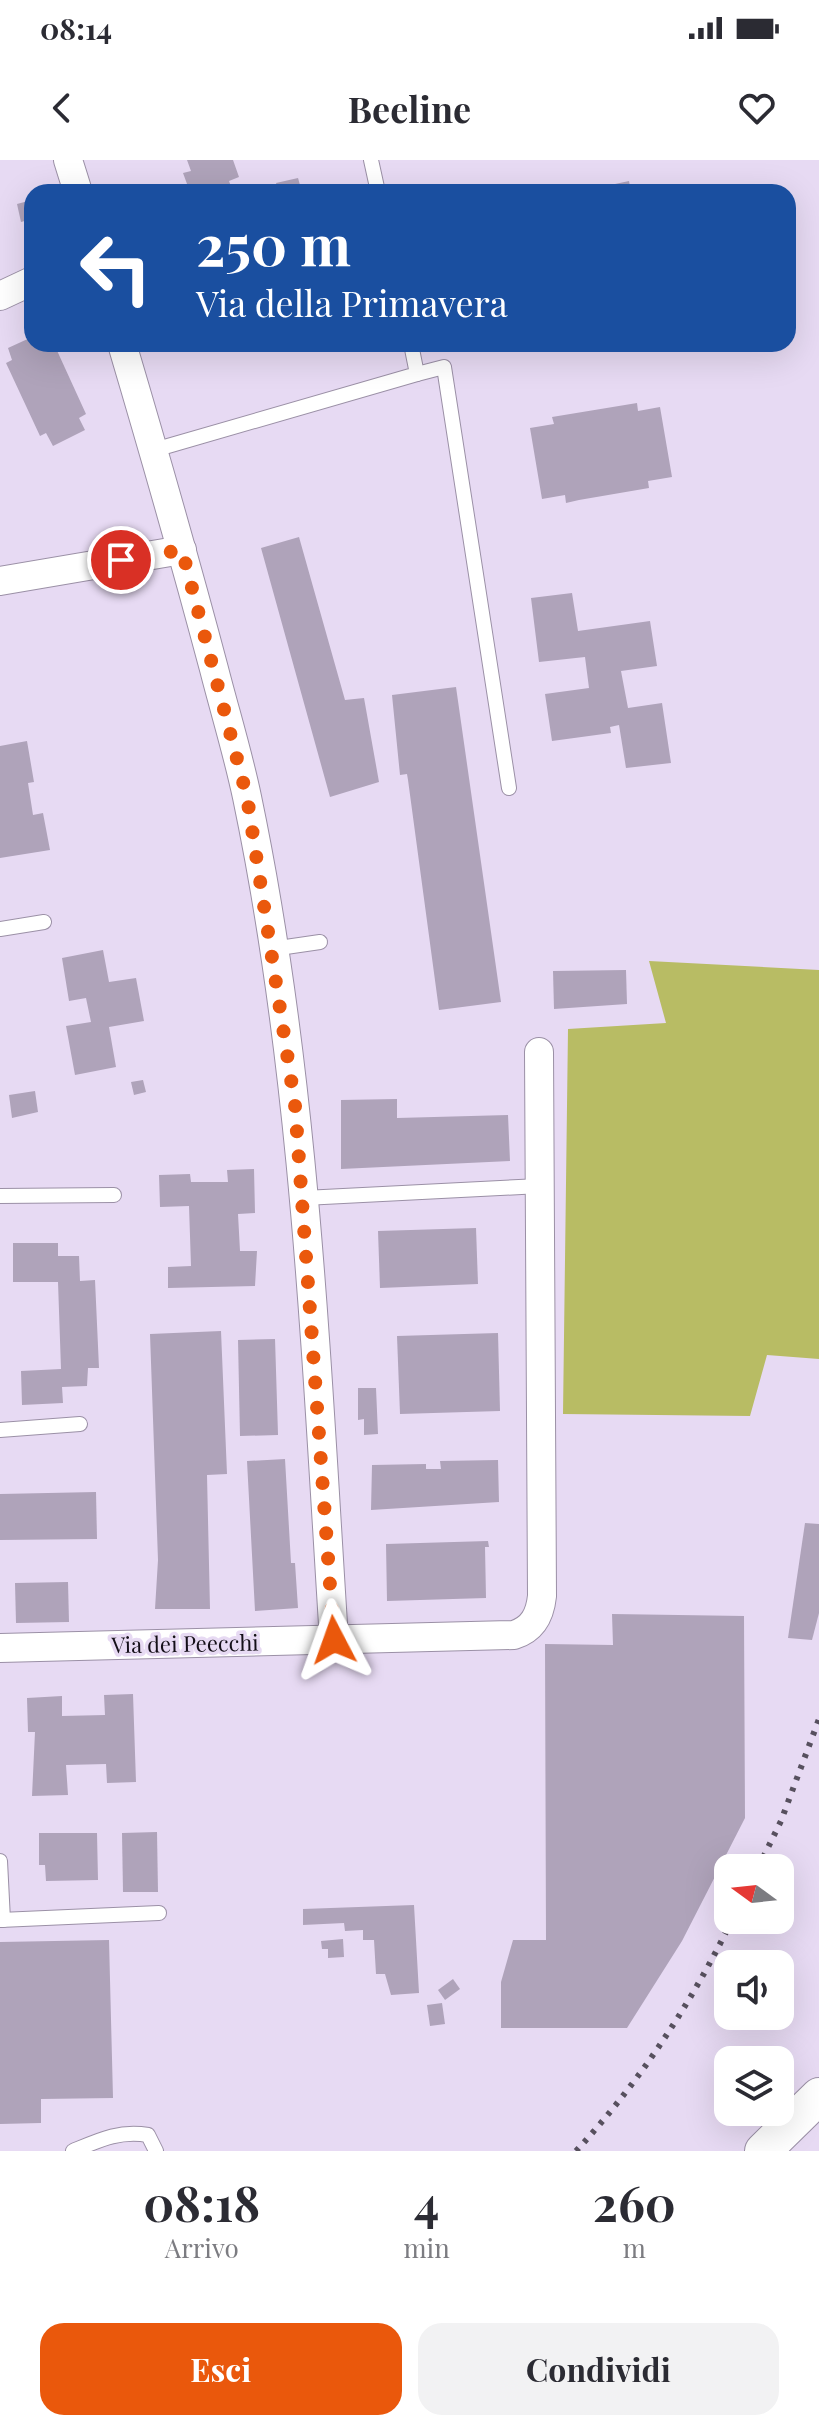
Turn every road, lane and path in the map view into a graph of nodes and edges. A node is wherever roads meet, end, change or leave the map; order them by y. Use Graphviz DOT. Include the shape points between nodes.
graph roads {
  1 [pos="68,160"];
  2 [pos="371,160"];
  3 [pos="76,184"];
  4 [pos="376,184"];
  5 [pos="24,285"];
  6 [pos="0,296"];
  7 [pos="124,352"];
  8 [pos="413,352"];
  9 [pos="417,374"];
  10 [pos="154,450"];
  11 [pos="182,550"];
  12 [pos="0,581"];
  13 [pos="509,788"];
  14 [pos="44,922"];
  15 [pos="0,929"];
  16 [pos="320,942"];
  17 [pos="272,949"];
  18 [pos="539,1052"];
  19 [pos="540,1186"];
  20 [pos="114,1195"];
  21 [pos="0,1196"];
  22 [pos="304,1198"];
  23 [pos="80,1424"];
  24 [pos="0,1430"];
  25 [pos="334,1640"];
  26 [pos="0,1648"];
  27 [pos="0,1861"];
  28 [pos="159,1913"];
  29 [pos="2,1920"];
  30 [pos="819,2096"];
  31 [pos="73,2151"];
  32 [pos="156,2151"];
  33 [pos="763,2151"];
  1 -- 3 [label="street"];
  2 -- 4 [label="lane"];
  5 -- 6 [label="street"];
  7 -- 10 [label="street"];
  8 -- 9 [label="lane"];
  9 -- 10 [label="lane"];
  9 -- 13 [label="lane" via="444,367"];
  10 -- 11 [label="street"];
  11 -- 12 [label="street"];
  11 -- 17 [label="street" via="247,797"];
  14 -- 15 [label="lane"];
  16 -- 17 [label="lane"];
  17 -- 22 [label="street"];
  18 -- 19 [label="street"];
  19 -- 22 [label="lane"];
  19 -- 25 [label="street, Via dei Peecchi" via="542,1596 533,1623 514,1635"];
  20 -- 21 [label="lane"];
  22 -- 25 [label="street"];
  23 -- 24 [label="lane"];
  25 -- 26 [label="street, Via dei Peecchi"];
  27 -- 29 [label="lane"];
  28 -- 29 [label="lane"];
  30 -- 33 [label="street"];
  31 -- 32 [label="lane" via="130,2132 148,2135"];
}
